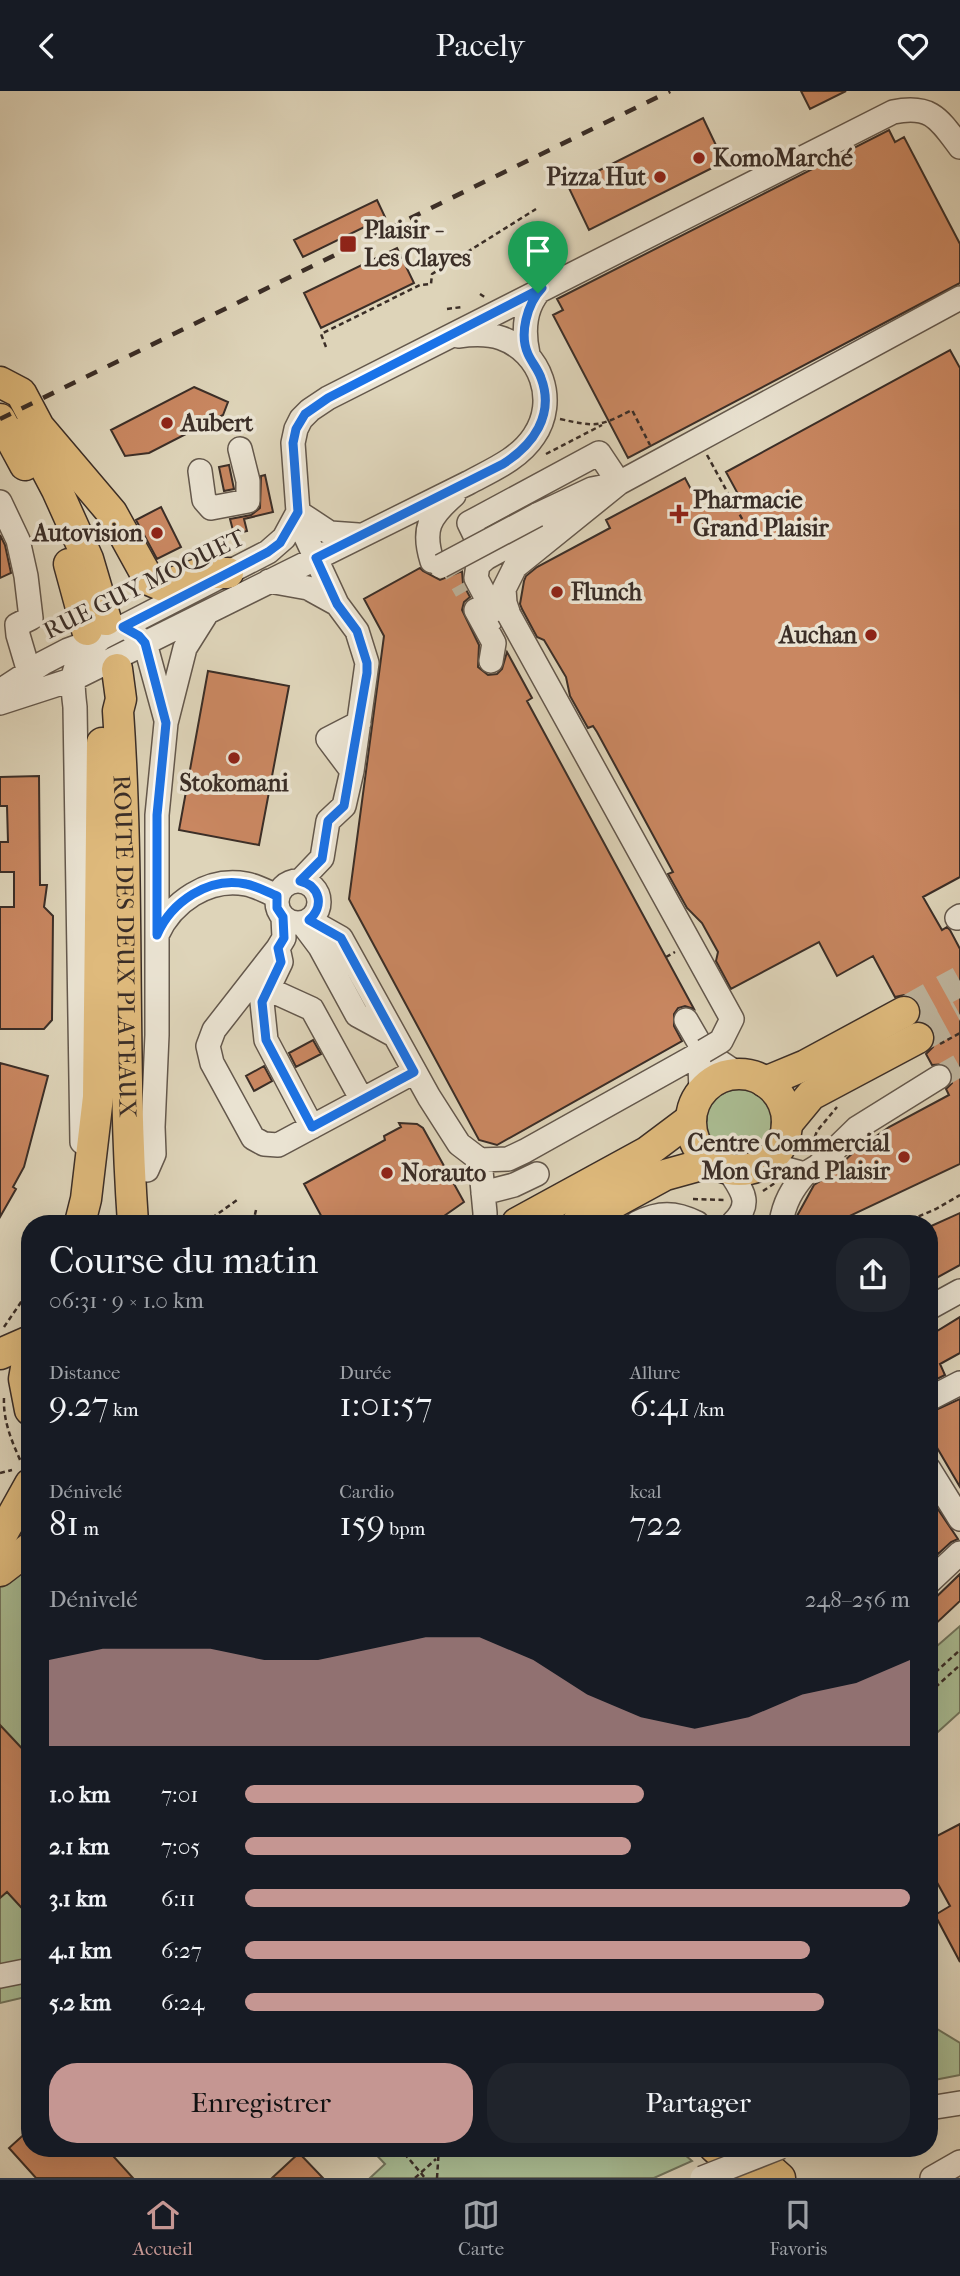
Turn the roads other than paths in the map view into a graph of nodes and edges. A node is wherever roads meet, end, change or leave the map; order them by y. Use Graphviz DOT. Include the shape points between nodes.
graph roads {
  1 [pos="960,147"];
  2 [pos="542,288"];
  3 [pos="960,298"];
  4 [pos="445,338"];
  5 [pos="528,354"];
  6 [pos="0,382"];
  7 [pos="0,419"];
  8 [pos="240,449"];
  9 [pos="200,471"];
  10 [pos="468,483"];
  11 [pos="618,483"];
  12 [pos="592,489"];
  13 [pos="0,502"];
  14 [pos="298,512"];
  15 [pos="362,535"];
  16 [pos="316,558"];
  17 [pos="486,558"];
  18 [pos="228,573"];
  19 [pos="269,581"];
  20 [pos="466,591"];
  21 [pos="337,604"];
  22 [pos="208,611"];
  23 [pos="499,618"];
  24 [pos="104,629"];
  25 [pos="145,643"];
  26 [pos="491,661"];
  27 [pos="95,676"];
  28 [pos="31,683"];
  29 [pos="0,691"];
  30 [pos="121,699"];
  31 [pos="0,702"];
  32 [pos="75,707"];
  33 [pos="166,723"];
  34 [pos="105,726"];
  35 [pos="300,881"];
  36 [pos="293,914"];
  37 [pos="157,935"];
  38 [pos="278,948"];
  39 [pos="268,989"];
  40 [pos="904,1012"];
  41 [pos="686,1020"];
  42 [pos="918,1038"];
  43 [pos="212,1063"];
  44 [pos="414,1072"];
  45 [pos="716,1077"];
  46 [pos="939,1077"];
  47 [pos="362,1100"];
  48 [pos="787,1124"];
  49 [pos="312,1127"];
  50 [pos="771,1158"];
  51 [pos="480,1160"];
  52 [pos="720,1165"];
  53 [pos="147,1170"];
  54 [pos="537,1174"];
  55 [pos="805,1174"];
  56 [pos="665,1175"];
  57 [pos="483,1193"];
  58 [pos="80,1215"];
  59 [pos="81,1215"];
  60 [pos="120,1215"];
  61 [pos="132,1215"];
  62 [pos="151,1215"];
  63 [pos="485,1215"];
  64 [pos="532,1215"];
  65 [pos="592,1215"];
  66 [pos="616,1215"];
  67 [pos="656,1215"];
  68 [pos="678,1215"];
  69 [pos="740,1215"];
  70 [pos="782,1215"];
  71 [pos="960,1291"];
  72 [pos="938,1303"];
  73 [pos="21,1346"];
  74 [pos="0,1354"];
  75 [pos="960,1383"];
  76 [pos="938,1394"];
  77 [pos="0,1396"];
  78 [pos="21,1405"];
  79 [pos="21,1484"];
  80 [pos="938,1484"];
  81 [pos="960,1519"];
  82 [pos="21,1528"];
  83 [pos="0,1538"];
  84 [pos="0,1545"];
  85 [pos="960,1553"];
  86 [pos="21,1555"];
  87 [pos="0,1571"];
  88 [pos="938,1574"];
  89 [pos="21,1972"];
  90 [pos="0,1976"];
  91 [pos="960,2103"];
  92 [pos="938,2107"];
  93 [pos="724,2157"];
  94 [pos="756,2157"];
  95 [pos="756,2157"];
  96 [pos="960,2162"];
  97 [pos="702,2178"];
  98 [pos="748,2178"];
  99 [pos="780,2178"];
  100 [pos="932,2178"];
  1 -- 2 [label="street" via="936,116 923,110 893,112"];
  2 -- 4 [label="street"];
  2 -- 5 [label="street, RUE GUY MOQUET" via="526,320"];
  3 -- 11 [label="street"];
  4 -- 5 [label="street" via="490,335"];
  4 -- 14 [label="street" via="305,414 293,443"];
  5 -- 10 [label="street, RUE GUY MOQUET" via="542,380 545,409 538,430 518,454"];
  6 -- 18 [label="main road" via="21,393 39,427 112,513 149,580 163,586 201,573"];
  6 -- 24 [label="main road" via="58,490 88,559"];
  7 -- 24 [label="main road"];
  8 -- 9 [label="street" via="248,501 211,508 204,500"];
  10 -- 12 [label="street, bridge" via="435,512 425,541 439,561"];
  10 -- 15 [label="street, RUE GUY MOQUET"];
  11 -- 12 [label="street"];
  11 -- 17 [label="street" via="599,453 469,523"];
  11 -- 23 [label="street" via="515,567"];
  12 -- 17 [label="street" via="552,521"];
  13 -- 28 [label="street" via="18,540 26,576 31,618 17,625"];
  14 -- 15 [label="street" via="330,533"];
  14 -- 16 [label="street"];
  14 -- 18 [label="street, RUE GUY MOQUET" via="276,546"];
  15 -- 16 [label="street, RUE GUY MOQUET"];
  16 -- 19 [label="street, RUE GUY MOQUET"];
  16 -- 21 [label="street"];
  17 -- 23 [label="street" via="478,565 477,578"];
  18 -- 24 [label="street, RUE GUY MOQUET"];
  19 -- 21 [label="street" via="307,588"];
  19 -- 22 [label="street, RUE GUY MOQUET"];
  20 -- 26 [label="street" via="494,643"];
  21 -- 35 [label="street" via="357,631 367,663 359,723 344,806 328,821 322,859"];
  22 -- 25 [label="street, RUE GUY MOQUET"];
  22 -- 33 [label="street" via="185,648"];
  23 -- 45 [label="street, bridge" via="732,1019 721,1041"];
  24 -- 25 [label="street" via="139,636"];
  24 -- 27 [label="street" via="73,670"];
  24 -- 28 [label="street, RUE GUY MOQUET" via="68,650"];
  25 -- 27 [label="street, RUE GUY MOQUET"];
  25 -- 33 [label="street"];
  27 -- 28 [label="street, RUE GUY MOQUET"];
  27 -- 30 [label="main road, ROUTE DES DEUX PLATEAUX"];
  27 -- 32 [label="street"];
  27 -- 34 [label="main road, ROUTE DES DEUX PLATEAUX"];
  28 -- 29 [label="street, RUE GUY MOQUET"];
  28 -- 31 [label="street, RUE GUY MOQUET"];
  28 -- 32 [label="street"];
  30 -- 53 [label="main road" via="127,712 134,802"];
  30 -- 61 [label="main road, ROUTE DES DEUX PLATEAUX"];
  32 -- 58 [label="street"];
  33 -- 37 [label="street" via="157,815"];
  34 -- 59 [label="main road" via="98,1097"];
  34 -- 60 [label="main road, ROUTE DES DEUX PLATEAUX" via="110,739 113,801"];
  35 -- 36 [label="street" via="281,888"];
  35 -- 36 [label="street" via="312,886 319,897 318,910"];
  36 -- 37 [label="street" via="248,884 229,883 186,898"];
  36 -- 38 [label="street"];
  36 -- 44 [label="street" via="341,938"];
  37 -- 53 [label="street" via="154,1154"];
  38 -- 39 [label="street" via="281,962"];
  38 -- 43 [label="street" via="214,1030 208,1046"];
  39 -- 43 [label="street" via="247,999 225,1028"];
  39 -- 47 [label="street" via="312,1009"];
  39 -- 49 [label="street" via="262,1002 266,1040"];
  40 -- 45 [label="main road" via="806,1065"];
  41 -- 45 [label="street"];
  42 -- 48 [label="main road" via="811,1095"];
  43 -- 49 [label="street" via="253,1138 278,1145"];
  44 -- 47 [label="street"];
  44 -- 51 [label="street" via="425,1099 458,1144"];
  45 -- 48 [label="main road" via="775,1091 783,1102"];
  45 -- 51 [label="street" via="508,1159"];
  45 -- 52 [label="main road" via="693,1136"];
  45 -- 64 [label="main road" via="648,1152"];
  46 -- 55 [label="street" via="922,1098 857,1128"];
  47 -- 49 [label="street"];
  48 -- 50 [label="main road" via="782,1143"];
  50 -- 52 [label="main road" via="741,1170"];
  50 -- 55 [label="street" via="783,1168"];
  51 -- 57 [label="street"];
  52 -- 56 [label="main road"];
  52 -- 69 [label="street" via="743,1194"];
  53 -- 62 [label="main road"];
  54 -- 57 [label="street"];
  55 -- 70 [label="street"];
  56 -- 65 [label="main road"];
  56 -- 66 [label="street" via="650,1196"];
  57 -- 63 [label="street"];
  67 -- 68 [label="street"];
  71 -- 72 [label="street"];
  73 -- 74 [label="main road"];
  75 -- 76 [label="street"];
  77 -- 78 [label="main road"];
  79 -- 83 [label="main road"];
  80 -- 81 [label="street"];
  82 -- 84 [label="main road"];
  85 -- 88 [label="street"];
  86 -- 87 [label="main road"];
  89 -- 90 [label="street"];
  91 -- 92 [label="street"];
  93 -- 98 [label="main road"];
  94 -- 99 [label="main road"];
  95 -- 97 [label="street, bridge"];
  96 -- 100 [label="street"];
}
